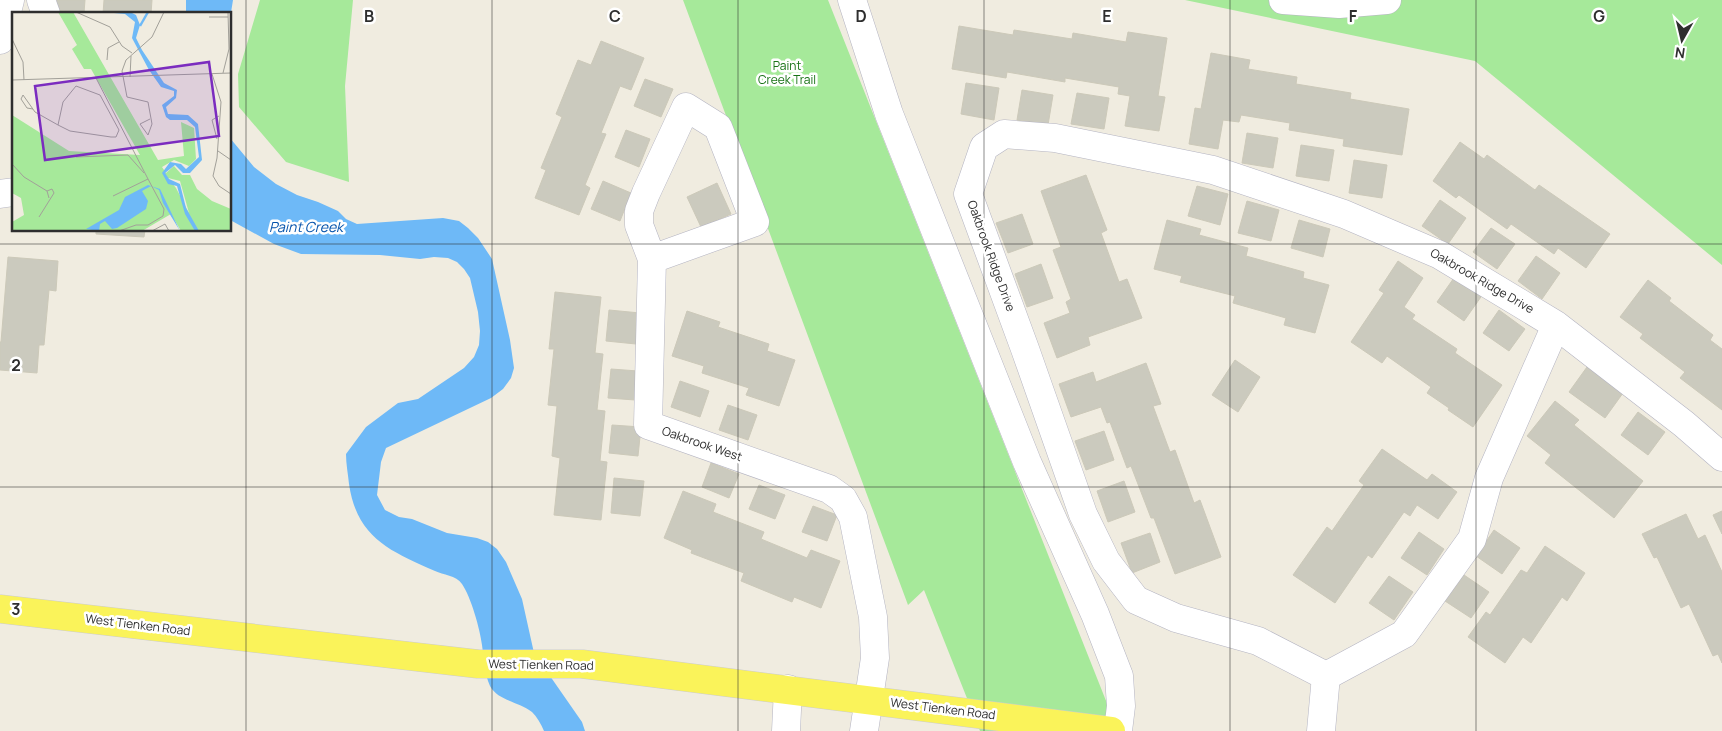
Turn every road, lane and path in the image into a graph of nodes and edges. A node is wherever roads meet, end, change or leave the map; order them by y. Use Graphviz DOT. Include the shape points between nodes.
graph roads {
  1 [pos="10,0"];
  2 [pos="41,0"];
  3 [pos="852,0"];
  4 [pos="1283,0"];
  5 [pos="1387,0"];
  6 [pos="45,12"];
  7 [pos="0,40"];
  8 [pos="652,259"];
  9 [pos="1556,325"];
  10 [pos="1722,458"];
  11 [pos="0,609"];
  12 [pos="1326,676"];
  13 [pos="788,689"];
  14 [pos="870,699"];
  15 [pos="786,731"];
  16 [pos="864,731"];
  17 [pos="1111,731"];
  18 [pos="1118,731"];
  19 [pos="1321,731"];
  1 -- 7 [label="street"];
  2 -- 6 [label="street"];
  3 -- 18 [label="street" via="896,132 1027,462 1119,676 1121,706"];
  4 -- 5 [label="street" via="1339,4"];
  8 -- 8 [label="street, Oakbrook West" via="639,225 639,211 686,107 718,127 755,222"];
  8 -- 14 [label="street, Oakbrook West" via="648,425 829,489 843,499 853,517 873,617 875,658"];
  9 -- 10 [label="street, Oakbrook Ridge Drive" via="1684,424"];
  9 -- 12 [label="street" via="1489,478 1472,539 1404,634"];
  9 -- 12 [label="street, Oakbrook Ridge Drive" via="1440,255 1344,214 1213,170 1054,138 1004,134 984,147 968,194 1083,514 1106,561 1136,600 1176,618 1258,641"];
  11 -- 13 [label="main road, West Tienken Road" via="478,664 582,664"];
  12 -- 19 [label="street"];
  13 -- 14 [label="main road, West Tienken Road"];
  13 -- 15 [label="street"];
  14 -- 16 [label="street"];
  14 -- 17 [label="main road, West Tienken Road"];
}
